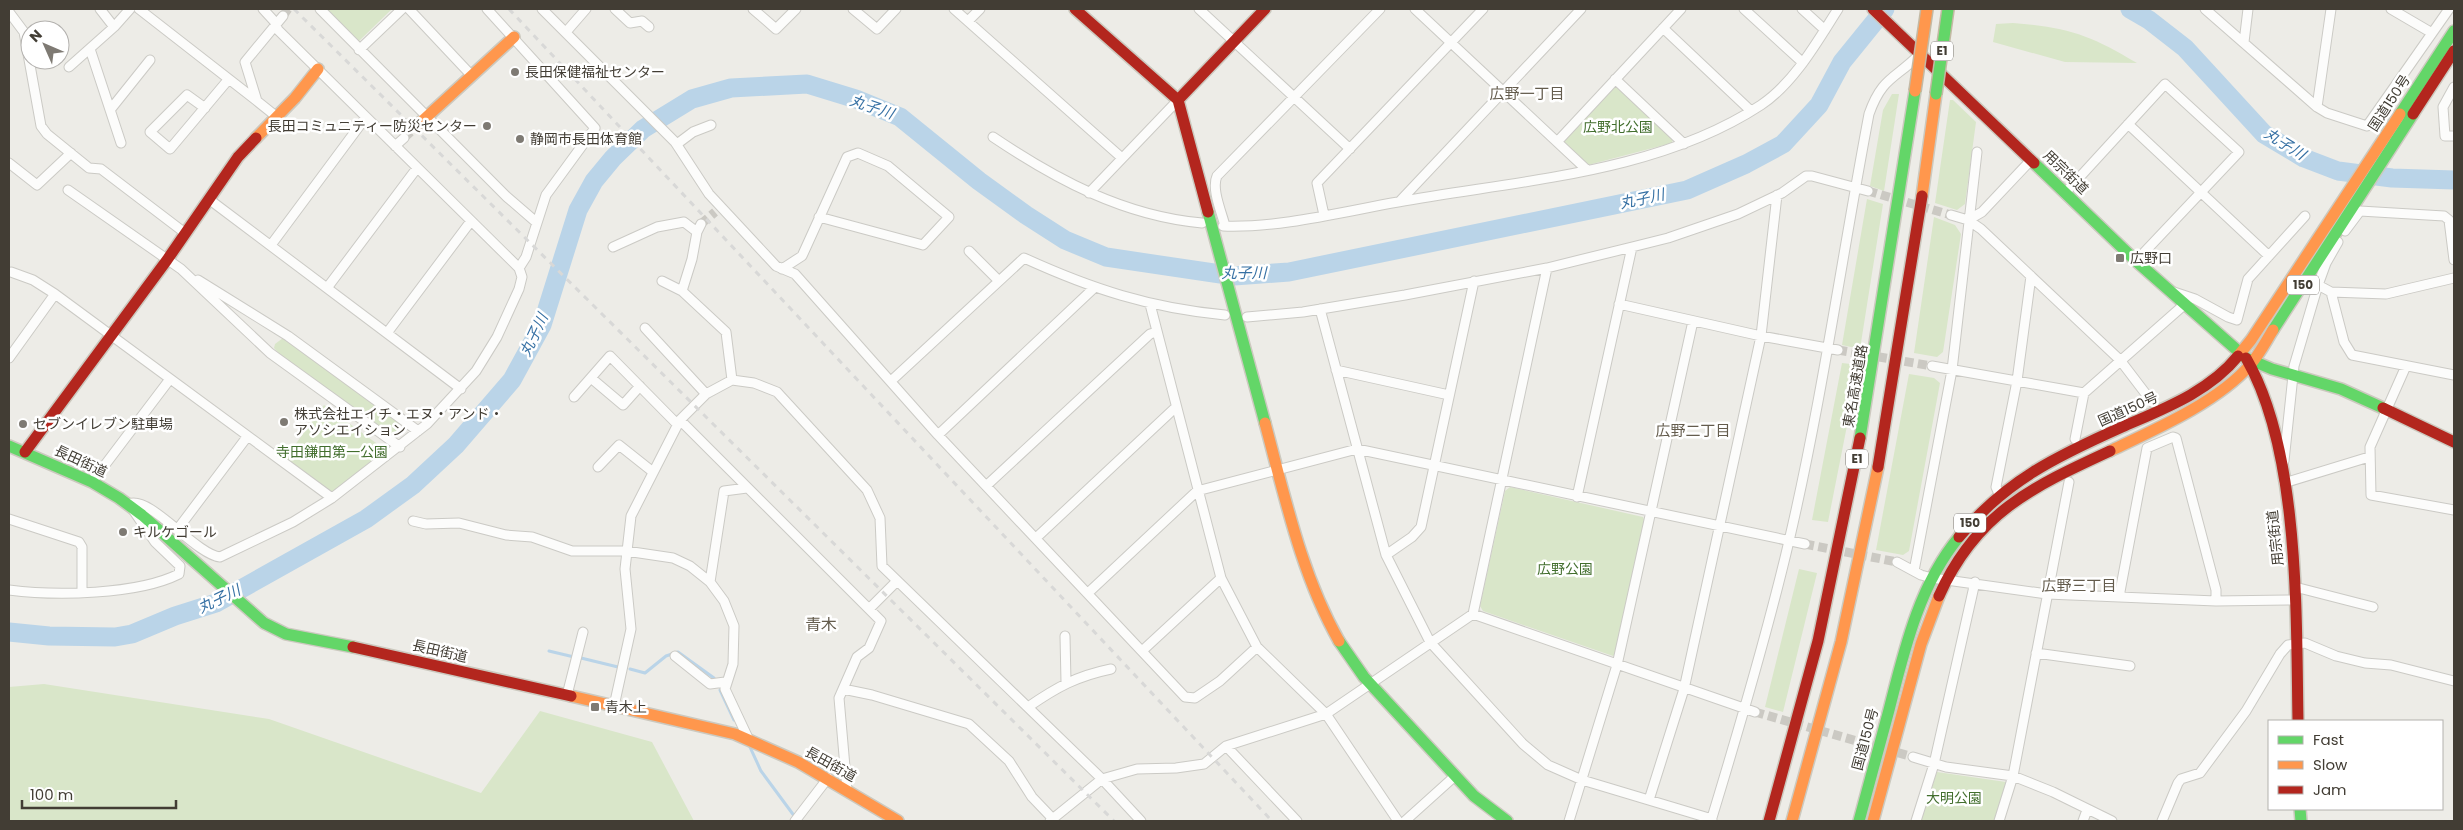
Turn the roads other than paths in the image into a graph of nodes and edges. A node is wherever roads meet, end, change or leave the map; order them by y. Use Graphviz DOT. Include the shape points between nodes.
graph roads {
  1 [pos="100,9"];
  2 [pos="130,9"];
  3 [pos="139,9"];
  4 [pos="263,9"];
  5 [pos="320,9"];
  6 [pos="402,9"];
  7 [pos="408,9"];
  8 [pos="487,9"];
  9 [pos="542,9"];
  10 [pos="586,9"];
  11 [pos="615,9"];
  12 [pos="753,9"];
  13 [pos="796,9"];
  14 [pos="853,9"];
  15 [pos="896,9"];
  16 [pos="954,9"];
  17 [pos="980,9"];
  18 [pos="1075,9"];
  19 [pos="1199,9"];
  20 [pos="1265,9"];
  21 [pos="1380,9"];
  22 [pos="1415,9"];
  23 [pos="1483,9"];
  24 [pos="1581,9"];
  25 [pos="1681,9"];
  26 [pos="1744,9"];
  27 [pos="1802,9"];
  28 [pos="1838,9"];
  29 [pos="1873,9"];
  30 [pos="1926,9"];
  31 [pos="1948,9"];
  32 [pos="2205,9"];
  33 [pos="2248,9"];
  34 [pos="2331,9"];
  35 [pos="2391,9"];
  36 [pos="2450,9"];
  37 [pos="9,12"];
  38 [pos="283,16"];
  39 [pos="968,21"];
  40 [pos="114,26"];
  41 [pos="275,26"];
  42 [pos="649,27"];
  43 [pos="1663,28"];
  44 [pos="1825,30"];
  45 [pos="2454,31"];
  46 [pos="566,32"];
  47 [pos="2432,33"];
  48 [pos="514,38"];
  49 [pos="1235,40"];
  50 [pos="2244,42"];
  51 [pos="1451,43"];
  52 [pos="90,50"];
  53 [pos="359,50"];
  54 [pos="2454,51"];
  55 [pos="1921,53"];
  56 [pos="150,60"];
  57 [pos="1802,62"];
  58 [pos="70,66"];
  59 [pos="318,69"];
  60 [pos="472,76"];
  61 [pos="1615,79"];
  62 [pos="228,80"];
  63 [pos="2454,87"];
  64 [pos="1503,92"];
  65 [pos="1294,96"];
  66 [pos="1178,100"];
  67 [pos="256,101"];
  68 [pos="205,108"];
  69 [pos="2317,108"];
  70 [pos="110,110"];
  71 [pos="1751,111"];
  72 [pos="277,117"];
  73 [pos="366,117"];
  74 [pos="423,120"];
  75 [pos="2128,124"];
  76 [pos="710,125"];
  77 [pos="2454,136"];
  78 [pos="993,137"];
  79 [pos="404,138"];
  80 [pos="1557,142"];
  81 [pos="121,143"];
  82 [pos="676,143"];
  83 [pos="1684,144"];
  84 [pos="395,146"];
  85 [pos="1350,149"];
  86 [pos="1977,152"];
  87 [pos="71,153"];
  88 [pos="1122,158"];
  89 [pos="2032,160"];
  90 [pos="9,163"];
  91 [pos="417,168"];
  92 [pos="1586,170"];
  93 [pos="1855,188"];
  94 [pos="68,190"];
  95 [pos="1868,191"];
  96 [pos="2066,192"];
  97 [pos="1088,193"];
  98 [pos="2201,193"];
  99 [pos="1777,195"];
  100 [pos="210,200"];
  101 [pos="1400,201"];
  102 [pos="2353,206"];
  103 [pos="1324,215"];
  104 [pos="1952,216"];
  105 [pos="2305,216"];
  106 [pos="819,217"];
  107 [pos="1968,220"];
  108 [pos="471,221"];
  109 [pos="536,222"];
  110 [pos="1202,223"];
  111 [pos="2452,226"];
  112 [pos="185,233"];
  113 [pos="271,245"];
  114 [pos="613,247"];
  115 [pos="1632,247"];
  116 [pos="969,251"];
  117 [pos="2269,256"];
  118 [pos="167,260"];
  119 [pos="2454,260"];
  120 [pos="2136,261"];
  121 [pos="519,268"];
  122 [pos="1547,268"];
  123 [pos="181,269"];
  124 [pos="782,269"];
  125 [pos="10,272"];
  126 [pos="2031,276"];
  127 [pos="2454,278"];
  128 [pos="662,280"];
  129 [pos="998,280"];
  130 [pos="1474,280"];
  131 [pos="2318,285"];
  132 [pos="327,288"];
  133 [pos="1094,288"];
  134 [pos="2170,290"];
  135 [pos="682,291"];
  136 [pos="2331,292"];
  137 [pos="55,294"];
  138 [pos="1150,304"];
  139 [pos="1619,304"];
  140 [pos="2185,304"];
  141 [pos="1320,309"];
  142 [pos="1225,315"];
  143 [pos="1246,317"];
  144 [pos="1693,321"];
  145 [pos="645,328"];
  146 [pos="1157,332"];
  147 [pos="387,333"];
  148 [pos="110,336"];
  149 [pos="1761,336"];
  150 [pos="1828,348"];
  151 [pos="1838,350"];
  152 [pos="9,358"];
  153 [pos="2120,360"];
  154 [pos="2248,360"];
  155 [pos="1932,366"];
  156 [pos="2406,366"];
  157 [pos="1336,370"];
  158 [pos="1952,370"];
  159 [pos="2454,372"];
  160 [pos="2293,374"];
  161 [pos="591,378"];
  162 [pos="170,379"];
  163 [pos="732,380"];
  164 [pos="891,381"];
  165 [pos="2017,381"];
  166 [pos="640,386"];
  167 [pos="461,389"];
  168 [pos="2084,393"];
  169 [pos="706,394"];
  170 [pos="1449,395"];
  171 [pos="574,397"];
  172 [pos="2152,402"];
  173 [pos="1176,408"];
  174 [pos="2385,410"];
  175 [pos="679,422"];
  176 [pos="418,432"];
  177 [pos="938,435"];
  178 [pos="246,437"];
  179 [pos="2075,439"];
  180 [pos="2454,442"];
  181 [pos="9,446"];
  182 [pos="400,447"];
  183 [pos="1358,450"];
  184 [pos="25,452"];
  185 [pos="2369,457"];
  186 [pos="1433,464"];
  187 [pos="598,467"];
  188 [pos="1277,469"];
  189 [pos="2282,469"];
  190 [pos="653,472"];
  191 [pos="1503,480"];
  192 [pos="92,482"];
  193 [pos="2069,482"];
  194 [pos="2284,483"];
  195 [pos="986,486"];
  196 [pos="747,488"];
  197 [pos="1197,491"];
  198 [pos="1999,494"];
  199 [pos="1577,497"];
  200 [pos="332,498"];
  201 [pos="129,504"];
  202 [pos="2454,510"];
  203 [pos="1650,512"];
  204 [pos="9,519"];
  205 [pos="413,521"];
  206 [pos="1720,526"];
  207 [pos="177,530"];
  208 [pos="1036,538"];
  209 [pos="1789,541"];
  210 [pos="1805,544"];
  211 [pos="626,552"];
  212 [pos="1386,555"];
  213 [pos="1897,562"];
  214 [pos="1914,571"];
  215 [pos="1221,578"];
  216 [pos="1932,578"];
  217 [pos="1945,578"];
  218 [pos="897,581"];
  219 [pos="710,582"];
  220 [pos="1975,582"];
  221 [pos="2295,587"];
  222 [pos="9,590"];
  223 [pos="82,592"];
  224 [pos="1088,593"];
  225 [pos="2047,594"];
  226 [pos="2119,597"];
  227 [pos="2295,600"];
  228 [pos="2216,601"];
  229 [pos="2373,607"];
  230 [pos="869,610"];
  231 [pos="1473,614"];
  232 [pos="583,632"];
  233 [pos="1065,636"];
  234 [pos="1430,642"];
  235 [pos="2296,644"];
  236 [pos="1257,647"];
  237 [pos="1142,651"];
  238 [pos="2036,653"];
  239 [pos="675,656"];
  240 [pos="1617,665"];
  241 [pos="2130,666"];
  242 [pos="1111,670"];
  243 [pos="2454,681"];
  244 [pos="725,682"];
  245 [pos="1066,682"];
  246 [pos="1370,684"];
  247 [pos="842,689"];
  248 [pos="1684,689"];
  249 [pos="567,695"];
  250 [pos="614,706"];
  251 [pos="1028,707"];
  252 [pos="1745,710"];
  253 [pos="1755,712"];
  254 [pos="1326,714"];
  255 [pos="2298,720"];
  256 [pos="748,738"];
  257 [pos="1226,746"];
  258 [pos="1913,757"];
  259 [pos="1934,764"];
  260 [pos="1454,776"];
  261 [pos="2013,776"];
  262 [pos="828,778"];
  263 [pos="1102,779"];
  264 [pos="1582,780"];
  265 [pos="847,790"];
  266 [pos="1649,800"];
  267 [pos="2087,810"];
  268 [pos="797,818"];
  269 [pos="1051,820"];
  270 [pos="1711,820"];
  271 [pos="898,821"];
  272 [pos="1141,821"];
  273 [pos="1297,821"];
  274 [pos="1398,821"];
  275 [pos="1405,821"];
  276 [pos="1507,821"];
  277 [pos="1569,821"];
  278 [pos="1769,821"];
  279 [pos="1792,821"];
  280 [pos="1859,821"];
  281 [pos="1873,821"];
  282 [pos="1916,821"];
  283 [pos="1998,821"];
  284 [pos="2083,821"];
  285 [pos="2112,821"];
  286 [pos="2162,821"];
  1 -- 40 [label="street"];
  2 -- 40 [label="street"];
  3 -- 62 [label="street"];
  4 -- 41 [label="street"];
  5 -- 53 [label="street"];
  6 -- 53 [label="street"];
  7 -- 60 [label="street"];
  8 -- 48 [label="street"];
  9 -- 46 [label="street"];
  10 -- 46 [label="street"];
  11 -- 42 [label="street" via="630,23 642,21"];
  12 -- 13 [label="street" via="776,29"];
  14 -- 15 [label="street" via="877,29"];
  16 -- 39 [label="street"];
  17 -- 39 [label="street"];
  18 -- 66 [label="main road"];
  19 -- 49 [label="street"];
  20 -- 49 [label="main road"];
  21 -- 65 [label="street"];
  22 -- 51 [label="street"];
  23 -- 51 [label="street"];
  24 -- 64 [label="street"];
  25 -- 43 [label="street"];
  26 -- 57 [label="street"];
  27 -- 44 [label="street"];
  28 -- 44 [label="street"];
  29 -- 55 [label="main road, 用宗街道"];
  30 -- 278 [label="main road, 東名高速道路 / E1, bridge" via="1857,462 1824,621 1799,722"];
  31 -- 279 [label="main road, E1, bridge" via="1898,356 1876,476 1840,646"];
  32 -- 50 [label="street"];
  33 -- 50 [label="street"];
  34 -- 69 [label="street"];
  35 -- 47 [label="street"];
  36 -- 47 [label="street"];
  37 -- 87 [label="street" via="24,32 42,126"];
  38 -- 41 [label="street"];
  39 -- 88 [label="street"];
  40 -- 52 [label="street"];
  41 -- 59 [label="street"];
  41 -- 67 [label="street" via="246,62"];
  43 -- 61 [label="street"];
  43 -- 71 [label="street"];
  44 -- 57 [label="street"];
  45 -- 102 [label="main road, 国道150号 / 150" via="2379,147"];
  46 -- 82 [label="street"];
  47 -- 69 [label="street" via="2367,126"];
  48 -- 60 [label="main road"];
  48 -- 109 [label="street" via="595,128 546,195"];
  49 -- 65 [label="street"];
  49 -- 66 [label="main road"];
  50 -- 69 [label="street"];
  51 -- 64 [label="street"];
  51 -- 85 [label="street"];
  52 -- 58 [label="street"];
  52 -- 70 [label="street"];
  53 -- 74 [label="street"];
  54 -- 102 [label="main road, 国道150号 / 150"];
  55 -- 89 [label="main road, 用宗街道"];
  55 -- 93 [label="street" via="1890,77 1873,101"];
  56 -- 70 [label="street"];
  57 -- 71 [label="street" via="1774,96"];
  59 -- 72 [label="main road"];
  59 -- 73 [label="street"];
  60 -- 74 [label="main road"];
  61 -- 80 [label="street"];
  61 -- 83 [label="street"];
  62 -- 67 [label="street"];
  62 -- 68 [label="street"];
  63 -- 77 [label="street" via="2442,107 2445,136"];
  64 -- 80 [label="street"];
  64 -- 101 [label="street"];
  65 -- 85 [label="street"];
  65 -- 103 [label="street" via="1217,176 1216,192 1224,226 1264,225"];
  66 -- 88 [label="street"];
  66 -- 188 [label="main road"];
  67 -- 72 [label="street"];
  68 -- 68 [label="street" via="187,95 150,132 170,149"];
  70 -- 81 [label="street"];
  71 -- 83 [label="street"];
  72 -- 100 [label="main road" via="238,157"];
  73 -- 84 [label="street"];
  73 -- 113 [label="street"];
  74 -- 109 [label="street"];
  75 -- 96 [label="street"];
  75 -- 98 [label="street"];
  75 -- 98 [label="street" via="2165,84 2239,152"];
  76 -- 82 [label="street"];
  78 -- 97 [label="street"];
  79 -- 84 [label="street"];
  80 -- 92 [label="street"];
  82 -- 124 [label="street" via="717,209"];
  83 -- 92 [label="street"];
  84 -- 91 [label="street"];
  85 -- 103 [label="street" via="1317,183"];
  86 -- 107 [label="street"];
  87 -- 90 [label="street" via="37,185"];
  87 -- 112 [label="street" via="89,168 101,168"];
  88 -- 97 [label="street"];
  89 -- 96 [label="main road, 用宗街道"];
  89 -- 107 [label="street" via="1982,212"];
  91 -- 108 [label="street"];
  91 -- 132 [label="street"];
  92 -- 101 [label="street"];
  93 -- 95 [label="street"];
  93 -- 99 [label="street" via="1806,176"];
  93 -- 150 [label="street"];
  94 -- 118 [label="street"];
  96 -- 120 [label="main road, 用宗街道"];
  97 -- 110 [label="street" via="1140,213"];
  98 -- 117 [label="street"];
  98 -- 120 [label="street"];
  99 -- 115 [label="street" via="1738,214"];
  99 -- 149 [label="street"];
  100 -- 112 [label="main road"];
  100 -- 113 [label="street"];
  101 -- 103 [label="street"];
  102 -- 111 [label="street" via="2444,216"];
  102 -- 131 [label="street"];
  102 -- 154 [label="main road, 国道150号 / 150"];
  104 -- 107 [label="street"];
  105 -- 117 [label="street"];
  106 -- 106 [label="street" via="924,245 949,217 888,166 858,153 846,157"];
  106 -- 124 [label="street" via="802,256"];
  107 -- 126 [label="street"];
  107 -- 158 [label="street"];
  108 -- 121 [label="street"];
  108 -- 147 [label="street"];
  109 -- 121 [label="street" via="526,257"];
  111 -- 119 [label="street"];
  112 -- 118 [label="main road"];
  113 -- 132 [label="street"];
  114 -- 135 [label="street" via="657,227 684,222 699,228"];
  115 -- 122 [label="street"];
  115 -- 139 [label="street"];
  116 -- 129 [label="street"];
  117 -- 134 [label="street" via="2248,279 2237,320 2195,298"];
  118 -- 123 [label="street"];
  118 -- 148 [label="main road"];
  120 -- 134 [label="main road, 用宗街道"];
  121 -- 167 [label="street" via="522,277 519,289 494,341"];
  122 -- 130 [label="street"];
  122 -- 191 [label="street"];
  123 -- 176 [label="street" via="288,336"];
  123 -- 182 [label="street" via="270,353"];
  124 -- 164 [label="street" via="795,274"];
  125 -- 137 [label="street" via="33,280"];
  126 -- 153 [label="street"];
  126 -- 165 [label="street"];
  127 -- 136 [label="street" via="2386,294"];
  128 -- 135 [label="street"];
  129 -- 133 [label="street" via="1024,258"];
  129 -- 164 [label="street"];
  130 -- 141 [label="street"];
  130 -- 170 [label="street"];
  131 -- 136 [label="street"];
  131 -- 160 [label="street"];
  132 -- 147 [label="street"];
  133 -- 138 [label="street"];
  133 -- 177 [label="street"];
  134 -- 140 [label="main road, 用宗街道"];
  135 -- 163 [label="street" via="726,332"];
  136 -- 156 [label="street" via="2334,311 2349,352"];
  137 -- 148 [label="street"];
  137 -- 152 [label="street"];
  138 -- 142 [label="street"];
  138 -- 146 [label="street"];
  139 -- 144 [label="street"];
  139 -- 199 [label="street"];
  140 -- 153 [label="street"];
  140 -- 154 [label="main road, 用宗街道"];
  141 -- 143 [label="street"];
  141 -- 157 [label="street"];
  144 -- 149 [label="street"];
  144 -- 203 [label="street"];
  145 -- 169 [label="street"];
  146 -- 173 [label="street"];
  146 -- 195 [label="street" via="1150,334"];
  147 -- 167 [label="street"];
  148 -- 162 [label="street"];
  148 -- 184 [label="main road"];
  149 -- 150 [label="street"];
  149 -- 206 [label="street"];
  150 -- 151 [label="street"];
  150 -- 209 [label="street"];
  153 -- 168 [label="street"];
  153 -- 172 [label="street"];
  154 -- 160 [label="main road"];
  154 -- 189 [label="main road, 用宗街道" via="2273,419"];
  154 -- 198 [label="main road, 国道150号 / 150" via="2188,398 2118,428 2037,469"];
  154 -- 217 [label="main road, 国道150号 / 150" via="2222,391 2188,413 2050,479 2009,503 1981,531"];
  155 -- 158 [label="street"];
  156 -- 159 [label="street"];
  156 -- 174 [label="street"];
  157 -- 170 [label="street"];
  157 -- 183 [label="street"];
  158 -- 165 [label="street"];
  158 -- 214 [label="street"];
  160 -- 174 [label="main road" via="2341,389"];
  160 -- 189 [label="street"];
  161 -- 166 [label="street" via="623,404"];
  161 -- 166 [label="street" via="610,356"];
  161 -- 171 [label="street"];
  162 -- 178 [label="street"];
  162 -- 192 [label="street"];
  163 -- 169 [label="street"];
  163 -- 218 [label="street" via="754,383 777,392 867,490 880,518 882,566"];
  164 -- 177 [label="street"];
  165 -- 168 [label="street"];
  165 -- 198 [label="street" via="1996,487"];
  166 -- 175 [label="street"];
  167 -- 176 [label="street"];
  168 -- 179 [label="street"];
  169 -- 175 [label="street"];
  170 -- 186 [label="street"];
  173 -- 197 [label="street"];
  173 -- 208 [label="street"];
  174 -- 180 [label="main road"];
  174 -- 185 [label="street" via="2370,446"];
  175 -- 190 [label="street"];
  175 -- 196 [label="street"];
  176 -- 182 [label="street"];
  177 -- 195 [label="street"];
  178 -- 200 [label="street"];
  178 -- 207 [label="street"];
  181 -- 184 [label="main road, 長田街道"];
  182 -- 200 [label="street"];
  183 -- 186 [label="street"];
  183 -- 188 [label="street"];
  183 -- 212 [label="street"];
  184 -- 192 [label="main road, 長田街道"];
  185 -- 194 [label="street"];
  185 -- 202 [label="street" via="2371,495"];
  186 -- 191 [label="street"];
  186 -- 212 [label="street" via="1421,527 1412,538"];
  187 -- 190 [label="street" via="619,445"];
  188 -- 197 [label="street"];
  188 -- 246 [label="main road" via="1309,580 1323,613 1347,655"];
  189 -- 194 [label="main road, 用宗街道"];
  190 -- 211 [label="street" via="631,516"];
  191 -- 199 [label="street"];
  191 -- 231 [label="street"];
  192 -- 201 [label="main road, 長田街道"];
  193 -- 225 [label="street"];
  194 -- 221 [label="main road, 用宗街道"];
  195 -- 208 [label="street"];
  196 -- 219 [label="street" via="724,490"];
  196 -- 230 [label="street"];
  197 -- 215 [label="street"];
  197 -- 224 [label="street"];
  198 -- 216 [label="main road, 国道150号 / 150" via="1957,538"];
  199 -- 203 [label="street"];
  200 -- 207 [label="street" via="293,522 220,557 206,552"];
  201 -- 207 [label="street" via="138,502"];
  201 -- 223 [label="street" via="151,538 180,566 179,574 136,587"];
  201 -- 249 [label="main road, 長田街道" via="264,623 286,634"];
  203 -- 206 [label="street"];
  203 -- 240 [label="street"];
  204 -- 223 [label="street" via="78,542 82,547"];
  205 -- 211 [label="street" via="459,523 506,535 532,537 572,551"];
  206 -- 209 [label="street"];
  206 -- 248 [label="street"];
  208 -- 224 [label="street"];
  209 -- 210 [label="street"];
  209 -- 252 [label="street"];
  211 -- 219 [label="street" via="673,558 690,566"];
  211 -- 250 [label="street" via="631,629"];
  212 -- 234 [label="street"];
  213 -- 214 [label="street"];
  214 -- 216 [label="street"];
  215 -- 236 [label="street"];
  215 -- 237 [label="street"];
  216 -- 217 [label="street"];
  216 -- 280 [label="main road, 国道150号 / 150" via="1908,636"];
  217 -- 220 [label="street"];
  217 -- 281 [label="main road, 国道150号 / 150" via="1920,642"];
  218 -- 230 [label="street"];
  218 -- 251 [label="street"];
  219 -- 244 [label="street" via="724,601 734,626 732,664"];
  220 -- 225 [label="street"];
  220 -- 259 [label="street"];
  221 -- 227 [label="main road, 用宗街道"];
  221 -- 229 [label="street"];
  222 -- 223 [label="street"];
  224 -- 237 [label="street"];
  225 -- 226 [label="street"];
  225 -- 238 [label="street"];
  226 -- 228 [label="street"];
  226 -- 228 [label="street" via="2147,448 2173,437 2176,438 2216,590"];
  227 -- 228 [label="street"];
  227 -- 235 [label="main road, 用宗街道"];
  230 -- 247 [label="street" via="881,621 877,634 869,648 857,657"];
  231 -- 234 [label="street"];
  231 -- 240 [label="street"];
  232 -- 249 [label="street"];
  233 -- 245 [label="street"];
  234 -- 246 [label="street"];
  234 -- 264 [label="street" via="1528,750 1548,765"];
  235 -- 243 [label="street" via="2305,643 2336,656 2391,665"];
  235 -- 255 [label="main road, 用宗街道"];
  235 -- 286 [label="street" via="2288,645 2280,654 2246,711 2200,773 2181,779"];
  236 -- 237 [label="street" via="1220,681 1195,698 1185,697"];
  236 -- 254 [label="street"];
  238 -- 241 [label="street"];
  238 -- 261 [label="street"];
  239 -- 244 [label="street" via="710,684"];
  240 -- 248 [label="street"];
  240 -- 264 [label="street"];
  242 -- 245 [label="street" via="1085,674"];
  244 -- 256 [label="street" via="725,689"];
  245 -- 251 [label="street"];
  246 -- 254 [label="street"];
  246 -- 260 [label="main road"];
  247 -- 265 [label="street" via="839,710"];
  247 -- 269 [label="street" via="969,724 1009,761"];
  248 -- 252 [label="street"];
  248 -- 266 [label="street"];
  249 -- 250 [label="main road, 長田街道"];
  250 -- 256 [label="main road, 長田街道"];
  251 -- 263 [label="street"];
  252 -- 253 [label="street"];
  252 -- 270 [label="street"];
  254 -- 257 [label="street"];
  254 -- 274 [label="street"];
  256 -- 262 [label="main road, 長田街道"];
  257 -- 263 [label="street" via="1204,764 1136,769"];
  257 -- 273 [label="street"];
  258 -- 259 [label="street"];
  259 -- 261 [label="street"];
  259 -- 282 [label="street"];
  260 -- 275 [label="street"];
  260 -- 276 [label="main road"];
  261 -- 267 [label="street"];
  261 -- 283 [label="street"];
  262 -- 265 [label="main road, 長田街道"];
  262 -- 268 [label="street"];
  263 -- 269 [label="street"];
  263 -- 272 [label="street"];
  264 -- 266 [label="street"];
  264 -- 277 [label="street"];
  265 -- 271 [label="main road, 長田街道"];
  266 -- 270 [label="street"];
  267 -- 284 [label="street"];
  267 -- 285 [label="street"];
}
